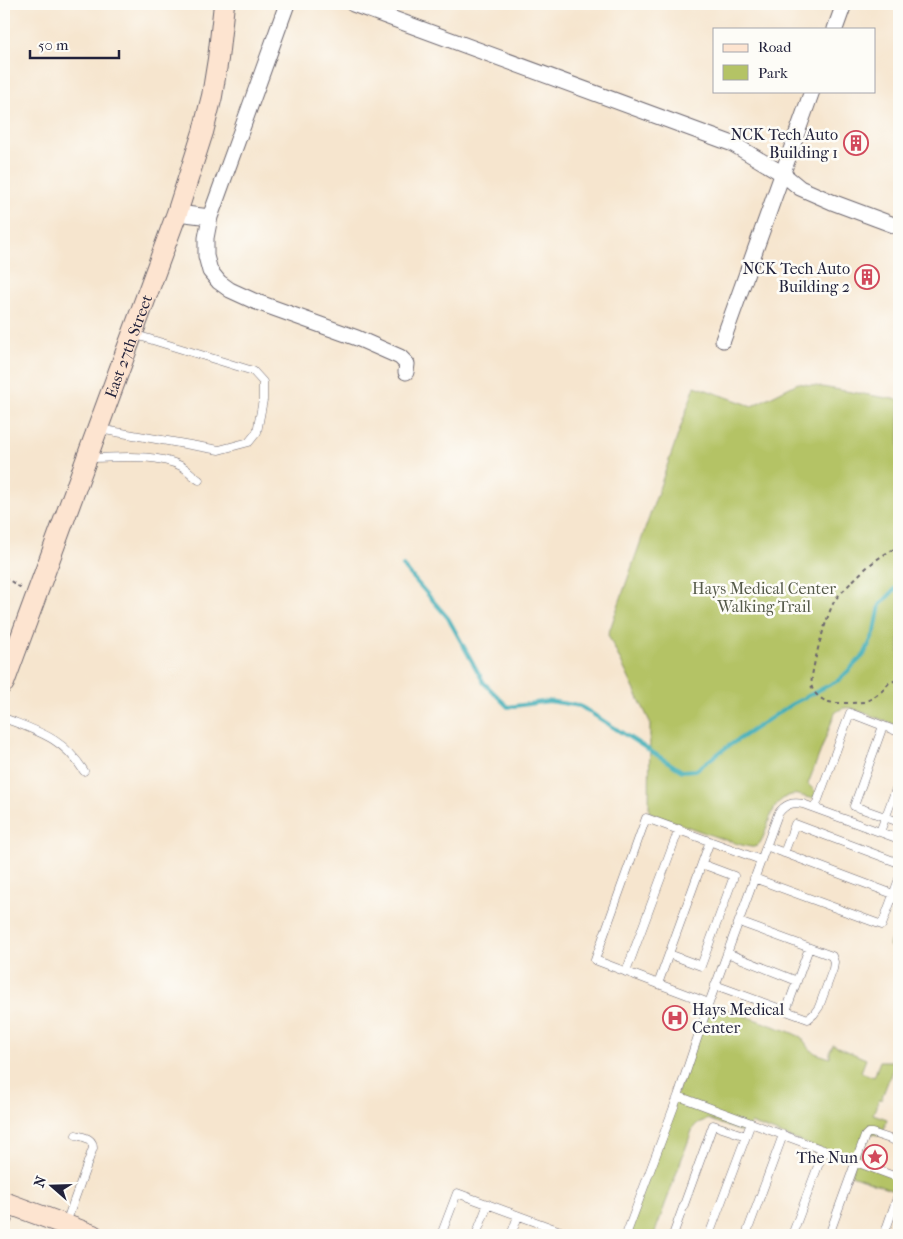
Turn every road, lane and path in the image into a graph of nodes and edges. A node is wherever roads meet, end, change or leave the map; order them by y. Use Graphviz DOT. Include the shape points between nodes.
graph roads {
  1 [pos="224,4"];
  2 [pos="287,4"];
  3 [pos="353,4"];
  4 [pos="844,4"];
  5 [pos="835,28"];
  6 [pos="812,92"];
  7 [pos="783,174"];
  8 [pos="177,212"];
  9 [pos="210,217"];
  10 [pos="899,227"];
  11 [pos="132,334"];
  12 [pos="723,340"];
  13 [pos="406,372"];
  14 [pos="97,429"];
  15 [pos="87,458"];
  16 [pos="199,480"];
  17 [pos="899,547"];
  18 [pos="4,577"];
  19 [pos="35,597"];
  20 [pos="899,679"];
  21 [pos="4,683"];
  22 [pos="4,718"];
  23 [pos="883,726"];
  24 [pos="899,732"];
  25 [pos="84,771"];
  26 [pos="899,781"];
  27 [pos="816,808"];
  28 [pos="886,818"];
  29 [pos="899,822"];
  30 [pos="679,829"];
  31 [pos="880,832"];
  32 [pos="899,839"];
  33 [pos="710,841"];
  34 [pos="766,846"];
  35 [pos="784,853"];
  36 [pos="761,860"];
  37 [pos="899,863"];
  38 [pos="702,864"];
  39 [pos="754,878"];
  40 [pos="899,879"];
  41 [pos="893,894"];
  42 [pos="738,922"];
  43 [pos="809,948"];
  44 [pos="727,953"];
  45 [pos="669,954"];
  46 [pos="626,972"];
  47 [pos="797,980"];
  48 [pos="658,984"];
  49 [pos="715,985"];
  50 [pos="709,1003"];
  51 [pos="786,1011"];
  52 [pos="678,1096"];
  53 [pos="751,1123"];
  54 [pos="76,1134"];
  55 [pos="783,1135"];
  56 [pos="746,1136"];
  57 [pos="899,1142"];
  58 [pos="824,1150"];
  59 [pos="856,1162"];
  60 [pos="899,1178"];
  61 [pos="899,1192"];
  62 [pos="488,1204"];
  63 [pos="6,1208"];
  64 [pos="518,1216"];
  65 [pos="65,1225"];
  66 [pos="93,1235"];
  67 [pos="441,1235"];
  68 [pos="476,1235"];
  69 [pos="511,1235"];
  70 [pos="571,1235"];
  71 [pos="626,1235"];
  72 [pos="673,1235"];
  73 [pos="709,1235"];
  74 [pos="746,1235"];
  75 [pos="792,1235"];
  76 [pos="829,1235"];
  77 [pos="884,1235"];
  1 -- 8 [label="main road, East 27th Street" via="212,96"];
  2 -- 9 [label="street"];
  3 -- 7 [label="street" via="734,144"];
  4 -- 5 [label="street"];
  6 -- 7 [label="street"];
  7 -- 10 [label="street" via="800,188"];
  7 -- 12 [label="street"];
  8 -- 9 [label="street"];
  8 -- 11 [label="main road, East 27th Street"];
  9 -- 13 [label="street" via="206,256 210,271 219,282 254,301 400,357 407,364"];
  11 -- 14 [label="main road, East 27th Street"];
  11 -- 14 [label="lane" via="253,371 263,382 257,432 249,442 219,450"];
  14 -- 15 [label="main road, East 27th Street"];
  15 -- 16 [label="lane" via="166,460 183,467"];
  15 -- 19 [label="main road, East 27th Street"];
  17 -- 20 [label="path" via="868,566 835,600 811,675 812,687 827,702 864,702"];
  18 -- 19 [label="path"];
  19 -- 21 [label="main road, East 27th Street"];
  22 -- 25 [label="lane" via="60,743"];
  23 -- 24 [label="lane"];
  23 -- 27 [label="lane" via="850,714"];
  23 -- 28 [label="lane" via="854,806"];
  26 -- 28 [label="lane"];
  27 -- 31 [label="lane"];
  27 -- 34 [label="lane" via="798,803 785,806 776,818"];
  28 -- 29 [label="lane"];
  28 -- 31 [label="lane"];
  30 -- 33 [label="lane"];
  30 -- 46 [label="lane"];
  30 -- 46 [label="lane" via="646,818 595,960"];
  31 -- 32 [label="lane"];
  33 -- 36 [label="lane"];
  33 -- 38 [label="lane"];
  34 -- 35 [label="lane"];
  34 -- 36 [label="lane"];
  35 -- 37 [label="lane" via="795,824"];
  35 -- 41 [label="lane"];
  36 -- 39 [label="lane"];
  38 -- 45 [label="lane"];
  38 -- 45 [label="lane" via="734,876 701,966"];
  39 -- 41 [label="lane" via="882,925"];
  39 -- 42 [label="lane"];
  40 -- 41 [label="lane"];
  42 -- 43 [label="lane"];
  42 -- 44 [label="lane"];
  43 -- 47 [label="lane"];
  43 -- 51 [label="lane" via="832,956 834,966 829,981 817,1011 811,1017 808,1019"];
  44 -- 47 [label="lane"];
  44 -- 49 [label="lane"];
  45 -- 48 [label="lane"];
  46 -- 48 [label="lane"];
  47 -- 51 [label="lane"];
  48 -- 50 [label="lane"];
  49 -- 50 [label="lane"];
  49 -- 51 [label="lane"];
  50 -- 52 [label="lane"];
  52 -- 53 [label="lane"];
  52 -- 71 [label="lane"];
  53 -- 55 [label="lane"];
  53 -- 56 [label="lane"];
  54 -- 65 [label="lane" via="90,1139 93,1146"];
  55 -- 58 [label="lane"];
  55 -- 74 [label="lane"];
  56 -- 72 [label="lane" via="713,1126"];
  56 -- 73 [label="lane"];
  57 -- 59 [label="lane" via="868,1133"];
  58 -- 59 [label="lane"];
  58 -- 75 [label="lane"];
  59 -- 60 [label="lane"];
  59 -- 76 [label="lane"];
  61 -- 77 [label="lane"];
  62 -- 64 [label="lane"];
  62 -- 67 [label="lane" via="457,1193"];
  62 -- 68 [label="lane"];
  63 -- 65 [label="main road"];
  64 -- 69 [label="lane"];
  64 -- 70 [label="lane"];
  65 -- 66 [label="main road"];
}
